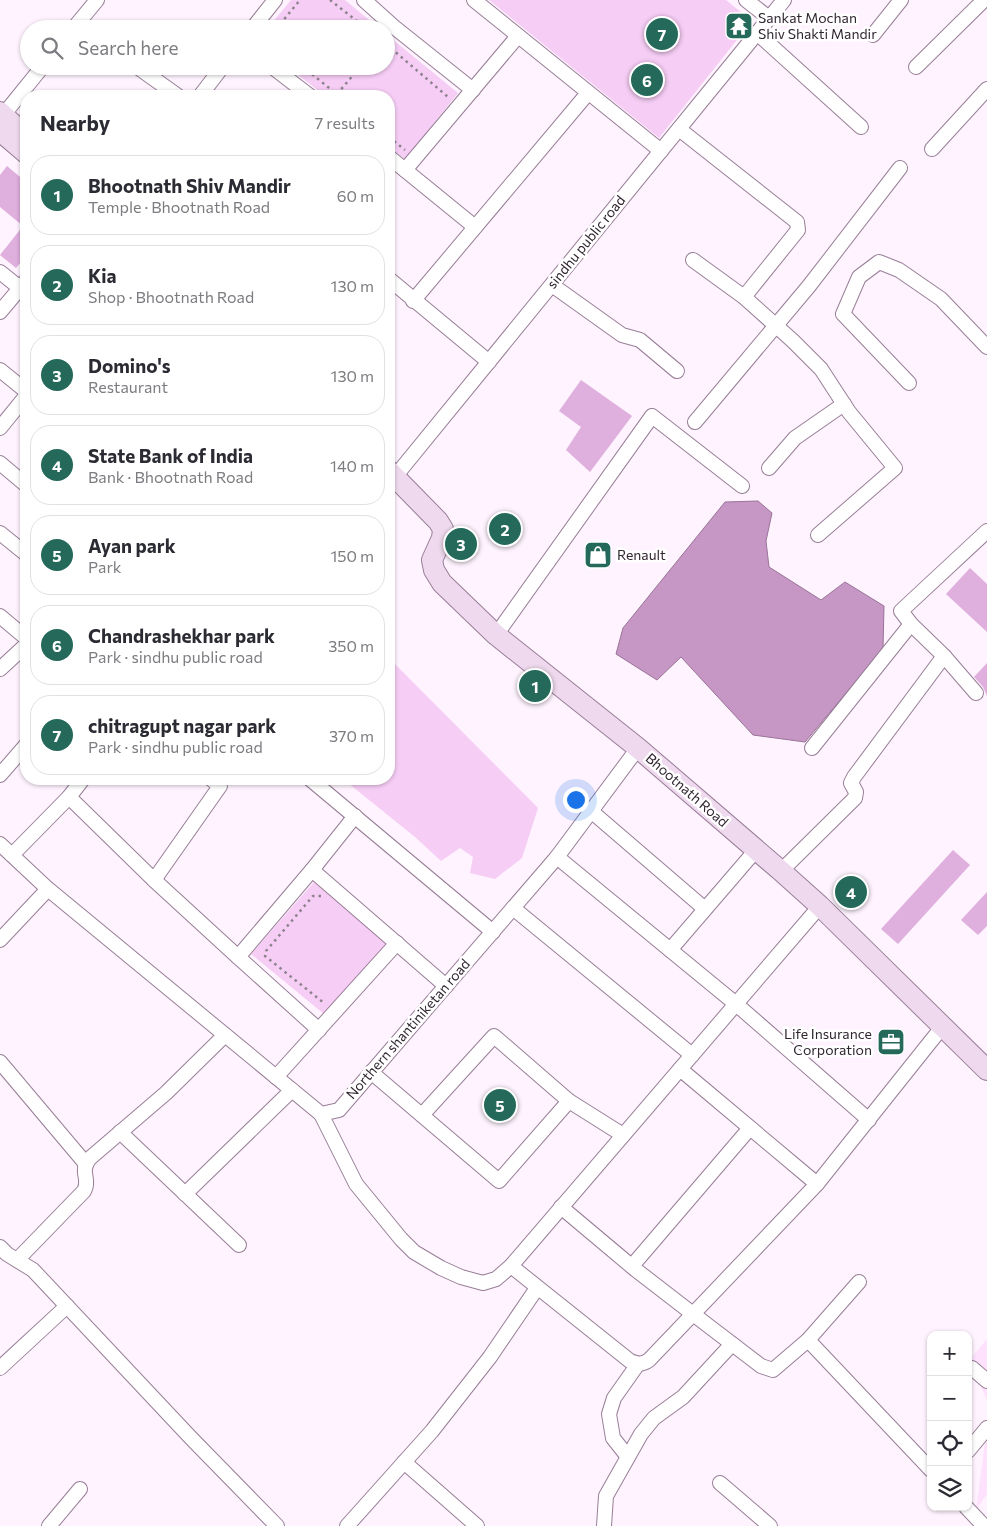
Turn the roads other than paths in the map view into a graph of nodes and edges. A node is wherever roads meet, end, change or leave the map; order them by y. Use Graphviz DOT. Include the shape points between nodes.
graph roads {
  1 [pos="97,0"];
  2 [pos="275,0"];
  3 [pos="364,0"];
  4 [pos="474,0"];
  5 [pos="746,0"];
  6 [pos="784,0"];
  7 [pos="901,0"];
  8 [pos="984,0"];
  9 [pos="769,18"];
  10 [pos="83,20"];
  11 [pos="259,20"];
  12 [pos="386,20"];
  13 [pos="395,28"];
  14 [pos="756,34"];
  15 [pos="874,35"];
  16 [pos="518,36"];
  17 [pos="916,67"];
  18 [pos="36,75"];
  19 [pos="149,75"];
  20 [pos="216,75"];
  21 [pos="283,75"];
  22 [pos="987,89"];
  23 [pos="24,90"];
  24 [pos="170,90"];
  25 [pos="205,90"];
  26 [pos="302,90"];
  27 [pos="473,90"];
  28 [pos="588,93"];
  29 [pos="20,95"];
  30 [pos="1,119"];
  31 [pos="862,127"];
  32 [pos="679,129"];
  33 [pos="20,132"];
  34 [pos="20,146"];
  35 [pos="932,149"];
  36 [pos="661,151"];
  37 [pos="395,162"];
  38 [pos="900,168"];
  39 [pos="405,170"];
  40 [pos="475,227"];
  41 [pos="693,260"];
  42 [pos="0,272"];
  43 [pos="20,282"];
  44 [pos="395,284"];
  45 [pos="552,285"];
  46 [pos="20,288"];
  47 [pos="744,297"];
  48 [pos="413,300"];
  49 [pos="0,312"];
  50 [pos="775,326"];
  51 [pos="987,347"];
  52 [pos="489,362"];
  53 [pos="0,370"];
  54 [pos="676,371"];
  55 [pos="909,384"];
  56 [pos="20,386"];
  57 [pos="20,403"];
  58 [pos="844,404"];
  59 [pos="695,422"];
  60 [pos="0,428"];
  61 [pos="0,463"];
  62 [pos="769,468"];
  63 [pos="395,474"];
  64 [pos="20,480"];
  65 [pos="395,484"];
  66 [pos="742,486"];
  67 [pos="987,530"];
  68 [pos="0,532"];
  69 [pos="818,535"];
  70 [pos="20,549"];
  71 [pos="0,616"];
  72 [pos="910,624"];
  73 [pos="20,633"];
  74 [pos="496,635"];
  75 [pos="20,651"];
  76 [pos="944,656"];
  77 [pos="0,669"];
  78 [pos="976,693"];
  79 [pos="638,748"];
  80 [pos="812,748"];
  81 [pos="20,752"];
  82 [pos="0,775"];
  83 [pos="78,785"];
  84 [pos="219,785"];
  85 [pos="317,785"];
  86 [pos="69,797"];
  87 [pos="591,811"];
  88 [pos="355,816"];
  89 [pos="0,844"];
  90 [pos="756,850"];
  91 [pos="12,855"];
  92 [pos="557,857"];
  93 [pos="312,870"];
  94 [pos="781,871"];
  95 [pos="154,880"];
  96 [pos="48,889"];
  97 [pos="820,906"];
  98 [pos="513,908"];
  99 [pos="705,909"];
  100 [pos="493,932"];
  101 [pos="0,940"];
  102 [pos="397,944"];
  103 [pos="670,950"];
  104 [pos="238,957"];
  105 [pos="446,986"];
  106 [pos="736,1004"];
  107 [pos="943,1026"];
  108 [pos="319,1030"];
  109 [pos="225,1035"];
  110 [pos="692,1055"];
  111 [pos="0,1062"];
  112 [pos="680,1069"];
  113 [pos="987,1070"];
  114 [pos="371,1072"];
  115 [pos="276,1077"];
  116 [pos="292,1090"];
  117 [pos="569,1101"];
  118 [pos="321,1114"];
  119 [pos="422,1115"];
  120 [pos="869,1120"];
  121 [pos="750,1128"];
  122 [pos="120,1132"];
  123 [pos="623,1135"];
  124 [pos="86,1164"];
  125 [pos="817,1184"];
  126 [pos="185,1194"];
  127 [pos="561,1207"];
  128 [pos="239,1245"];
  129 [pos="0,1247"];
  130 [pos="17,1260"];
  131 [pos="511,1266"];
  132 [pos="632,1266"];
  133 [pos="859,1282"];
  134 [pos="538,1288"];
  135 [pos="67,1306"];
  136 [pos="692,1314"];
  137 [pos="808,1340"];
  138 [pos="732,1344"];
  139 [pos="638,1364"];
  140 [pos="0,1368"];
  141 [pos="972,1368"];
  142 [pos="987,1381"];
  143 [pos="987,1428"];
  144 [pos="972,1446"];
  145 [pos="628,1458"];
  146 [pos="404,1462"];
  147 [pos="927,1466"];
  148 [pos="720,1483"];
  149 [pos="80,1489"];
  150 [pos="970,1511"];
  151 [pos="49,1526"];
  152 [pos="277,1526"];
  153 [pos="347,1526"];
  154 [pos="476,1526"];
  155 [pos="604,1526"];
  156 [pos="770,1526"];
  157 [pos="984,1526"];
  1 -- 10 [label="street"];
  2 -- 11 [label="street"];
  3 -- 12 [label="street"];
  4 -- 16 [label="street"];
  5 -- 9 [label="street"];
  6 -- 9 [label="street, sindhu public road"];
  7 -- 15 [label="street"];
  8 -- 17 [label="street"];
  9 -- 14 [label="street, sindhu public road"];
  13 -- 27 [label="street"];
  14 -- 31 [label="street"];
  14 -- 32 [label="street, sindhu public road"];
  16 -- 27 [label="street"];
  16 -- 28 [label="street"];
  18 -- 23 [label="street"];
  19 -- 24 [label="street"];
  20 -- 25 [label="street"];
  21 -- 26 [label="street"];
  22 -- 35 [label="street"];
  27 -- 39 [label="street"];
  28 -- 36 [label="street"];
  28 -- 40 [label="street"];
  29 -- 30 [label="street"];
  30 -- 33 [label="street"];
  30 -- 34 [label="street"];
  32 -- 36 [label="street, sindhu public road"];
  32 -- 47 [label="street" via="797,222 798,230"];
  36 -- 45 [label="street, sindhu public road"];
  37 -- 39 [label="street"];
  38 -- 50 [label="street"];
  39 -- 40 [label="street"];
  40 -- 48 [label="street"];
  41 -- 47 [label="street"];
  42 -- 43 [label="street"];
  44 -- 48 [label="street"];
  45 -- 52 [label="street, sindhu public road"];
  45 -- 54 [label="street" via="622,335 640,340"];
  46 -- 49 [label="street"];
  47 -- 50 [label="street"];
  48 -- 52 [label="street"];
  50 -- 58 [label="street" via="821,369"];
  50 -- 59 [label="street"];
  51 -- 55 [label="street" via="941,299 899,270 879,262 859,278 843,314"];
  52 -- 63 [label="street, sindhu public road"];
  53 -- 56 [label="street"];
  57 -- 60 [label="street"];
  58 -- 62 [label="street" via="794,438"];
  58 -- 69 [label="street" via="895,468"];
  61 -- 64 [label="street"];
  65 -- 74 [label="street, Bhootnath Road" via="443,529 432,560 442,583"];
  66 -- 74 [label="street" via="652,416"];
  67 -- 72 [label="street" via="901,611"];
  68 -- 70 [label="street"];
  71 -- 73 [label="street"];
  72 -- 76 [label="street"];
  72 -- 80 [label="street"];
  74 -- 79 [label="street, Bhootnath Road"];
  75 -- 77 [label="street"];
  76 -- 78 [label="street"];
  76 -- 94 [label="street" via="854,777 851,783 856,792 854,798"];
  79 -- 87 [label="street, Northern shantiniketan road"];
  79 -- 90 [label="street, Bhootnath Road"];
  81 -- 82 [label="street"];
  83 -- 86 [label="street"];
  84 -- 95 [label="street"];
  85 -- 88 [label="street"];
  86 -- 91 [label="street"];
  86 -- 95 [label="street"];
  87 -- 92 [label="street, Northern shantiniketan road"];
  87 -- 99 [label="street"];
  88 -- 93 [label="street"];
  88 -- 100 [label="street"];
  89 -- 91 [label="street"];
  90 -- 94 [label="street, Bhootnath Road"];
  90 -- 99 [label="street"];
  91 -- 96 [label="street"];
  92 -- 98 [label="street, Northern shantiniketan road"];
  92 -- 103 [label="street"];
  93 -- 102 [label="street"];
  93 -- 104 [label="street"];
  94 -- 97 [label="street, Bhootnath Road"];
  95 -- 104 [label="street"];
  96 -- 101 [label="street"];
  96 -- 109 [label="street"];
  97 -- 106 [label="street"];
  97 -- 107 [label="street, Bhootnath Road"];
  98 -- 100 [label="street, Northern shantiniketan road"];
  98 -- 110 [label="street"];
  99 -- 103 [label="street"];
  100 -- 105 [label="street, Northern shantiniketan road"];
  102 -- 105 [label="street"];
  102 -- 108 [label="street"];
  103 -- 106 [label="street"];
  104 -- 108 [label="street"];
  105 -- 114 [label="street, Northern shantiniketan road"];
  106 -- 110 [label="street"];
  106 -- 120 [label="street"];
  107 -- 113 [label="street, Bhootnath Road"];
  107 -- 120 [label="street"];
  108 -- 115 [label="street"];
  109 -- 115 [label="street"];
  109 -- 122 [label="street" via="166,1093"];
  110 -- 112 [label="street"];
  111 -- 124 [label="street"];
  112 -- 121 [label="street"];
  112 -- 123 [label="street"];
  114 -- 118 [label="street, Northern shantiniketan road" via="339,1110"];
  114 -- 119 [label="street"];
  115 -- 116 [label="street"];
  116 -- 118 [label="street"];
  116 -- 126 [label="street"];
  117 -- 119 [label="street" via="494,1036"];
  117 -- 119 [label="street" via="499,1181"];
  117 -- 123 [label="street"];
  118 -- 131 [label="street" via="356,1184 414,1252 461,1277 483,1283 496,1279"];
  120 -- 125 [label="street"];
  121 -- 125 [label="street"];
  121 -- 132 [label="street"];
  122 -- 124 [label="street"];
  122 -- 126 [label="street"];
  123 -- 127 [label="street"];
  124 -- 130 [label="street" via="84,1191"];
  125 -- 136 [label="street"];
  126 -- 128 [label="street"];
  127 -- 131 [label="street"];
  127 -- 132 [label="street"];
  129 -- 130 [label="street"];
  130 -- 135 [label="street" via="33,1270"];
  131 -- 134 [label="street"];
  132 -- 136 [label="street"];
  133 -- 137 [label="street"];
  134 -- 139 [label="street"];
  134 -- 146 [label="street" via="490,1357"];
  135 -- 140 [label="street"];
  135 -- 152 [label="street"];
  136 -- 138 [label="street"];
  136 -- 139 [label="street" via="650,1360"];
  137 -- 138 [label="street" via="773,1370 761,1366"];
  137 -- 147 [label="street"];
  138 -- 145 [label="street" via="682,1397 654,1418"];
  139 -- 145 [label="street" via="614,1398 609,1414 613,1438"];
  141 -- 142 [label="street"];
  143 -- 144 [label="street"];
  145 -- 155 [label="street" via="606,1496"];
  146 -- 153 [label="street"];
  146 -- 154 [label="street"];
  148 -- 156 [label="street"];
  149 -- 151 [label="street"];
  150 -- 157 [label="street"];
}
